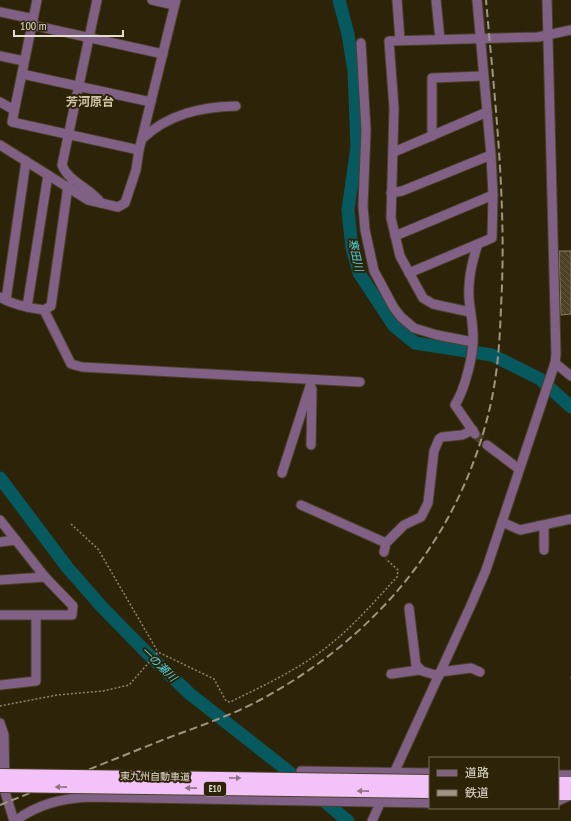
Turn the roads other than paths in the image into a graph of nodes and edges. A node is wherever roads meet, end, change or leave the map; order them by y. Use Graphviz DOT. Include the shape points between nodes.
graph roads {
  1 [pos="37,0"];
  2 [pos="97,0"];
  3 [pos="152,0"];
  4 [pos="397,0"];
  5 [pos="436,0"];
  6 [pos="477,0"];
  7 [pos="547,0"];
  8 [pos="175,2"];
  9 [pos="0,12"];
  10 [pos="30,22"];
  11 [pos="571,30"];
  12 [pos="548,35"];
  13 [pos="89,37"];
  14 [pos="480,38"];
  15 [pos="440,39"];
  16 [pos="400,40"];
  17 [pos="361,43"];
  18 [pos="162,54"];
  19 [pos="0,56"];
  20 [pos="24,61"];
  21 [pos="22,74"];
  22 [pos="483,76"];
  23 [pos="78,86"];
  24 [pos="0,102"];
  25 [pos="151,102"];
  26 [pos="236,106"];
  27 [pos="14,110"];
  28 [pos="488,112"];
  29 [pos="68,134"];
  30 [pos="432,136"];
  31 [pos="142,139"];
  32 [pos="0,145"];
  33 [pos="139,150"];
  34 [pos="394,152"];
  35 [pos="491,154"];
  36 [pos="26,161"];
  37 [pos="48,176"];
  38 [pos="68,186"];
  39 [pos="392,193"];
  40 [pos="493,195"];
  41 [pos="101,203"];
  42 [pos="395,236"];
  43 [pos="478,244"];
  44 [pos="409,273"];
  45 [pos="3,298"];
  46 [pos="27,307"];
  47 [pos="44,310"];
  48 [pos="470,312"];
  49 [pos="473,342"];
  50 [pos="554,365"];
  51 [pos="571,376"];
  52 [pos="312,380"];
  53 [pos="360,382"];
  54 [pos="486,444"];
  55 [pos="311,445"];
  56 [pos="519,469"];
  57 [pos="282,473"];
  58 [pos="301,505"];
  59 [pos="571,519"];
  60 [pos="0,520"];
  61 [pos="502,522"];
  62 [pos="544,526"];
  63 [pos="16,540"];
  64 [pos="0,542"];
  65 [pos="544,550"];
  66 [pos="45,578"];
  67 [pos="0,580"];
  68 [pos="409,608"];
  69 [pos="0,615"];
  70 [pos="36,616"];
  71 [pos="419,670"];
  72 [pos="480,672"];
  73 [pos="391,674"];
  74 [pos="439,674"];
  75 [pos="0,685"];
  76 [pos="0,723"];
  77 [pos="2,735"];
  78 [pos="301,771"];
  79 [pos="395,772"];
  80 [pos="429,773"];
  81 [pos="0,775"];
  82 [pos="559,775"];
  83 [pos="571,775"];
  84 [pos="429,781"];
  85 [pos="559,783"];
  86 [pos="571,783"];
  87 [pos="0,786"];
  88 [pos="429,792"];
  89 [pos="559,794"];
  90 [pos="571,794"];
  91 [pos="559,800"];
  92 [pos="380,802"];
  93 [pos="429,803"];
  94 [pos="15,821"];
  95 [pos="372,821"];
  1 -- 10 [label="street"];
  2 -- 13 [label="street"];
  3 -- 8 [label="street"];
  4 -- 16 [label="street"];
  5 -- 15 [label="street"];
  6 -- 14 [label="street"];
  7 -- 12 [label="street"];
  8 -- 18 [label="street"];
  9 -- 10 [label="street"];
  10 -- 13 [label="street"];
  10 -- 20 [label="street"];
  11 -- 12 [label="street"];
  12 -- 14 [label="street"];
  12 -- 50 [label="street" via="556,354"];
  13 -- 18 [label="street"];
  13 -- 23 [label="street"];
  14 -- 15 [label="street"];
  14 -- 22 [label="street"];
  15 -- 16 [label="street"];
  16 -- 34 [label="street" via="389,41"];
  17 -- 49 [label="street" via="366,130 363,206 374,272 394,308 414,328"];
  18 -- 25 [label="street"];
  19 -- 20 [label="street"];
  20 -- 21 [label="street"];
  21 -- 23 [label="street"];
  21 -- 27 [label="street"];
  22 -- 28 [label="street"];
  22 -- 30 [label="street" via="432,78"];
  23 -- 25 [label="street"];
  23 -- 29 [label="street"];
  24 -- 27 [label="street"];
  25 -- 31 [label="street"];
  26 -- 31 [label="street" via="193,110 154,128"];
  27 -- 29 [label="street" via="12,122"];
  28 -- 30 [label="street"];
  28 -- 35 [label="street"];
  29 -- 33 [label="street"];
  29 -- 41 [label="street" via="62,165 64,172 96,196"];
  30 -- 34 [label="street"];
  31 -- 33 [label="street"];
  32 -- 36 [label="street"];
  33 -- 41 [label="street" via="136,170 125,203 118,207"];
  34 -- 39 [label="street"];
  35 -- 39 [label="street"];
  35 -- 40 [label="street"];
  36 -- 37 [label="street"];
  36 -- 45 [label="street"];
  37 -- 38 [label="street"];
  37 -- 46 [label="street"];
  38 -- 41 [label="street" via="88,200"];
  38 -- 47 [label="street" via="51,306"];
  39 -- 42 [label="street" via="391,218"];
  40 -- 42 [label="street"];
  40 -- 43 [label="street" via="492,238"];
  42 -- 44 [label="street" via="400,256"];
  43 -- 44 [label="street"];
  43 -- 48 [label="street" via="470,282"];
  44 -- 48 [label="street" via="423,298 434,304"];
  45 -- 46 [label="street"];
  46 -- 47 [label="street"];
  47 -- 52 [label="street" via="71,364 82,367"];
  48 -- 49 [label="street"];
  49 -- 58 [label="street" via="467,377 455,405 474,432 439,439 434,451 428,503 421,517 404,525 385,547"];
  50 -- 51 [label="street"];
  50 -- 56 [label="street"];
  52 -- 53 [label="street"];
  52 -- 55 [label="street"];
  52 -- 57 [label="street"];
  54 -- 56 [label="street"];
  56 -- 61 [label="street"];
  59 -- 62 [label="street"];
  60 -- 63 [label="street"];
  61 -- 62 [label="street" via="520,530"];
  61 -- 74 [label="street" via="472,605"];
  62 -- 65 [label="street"];
  63 -- 64 [label="street"];
  63 -- 66 [label="street"];
  66 -- 67 [label="street"];
  66 -- 70 [label="street" via="73,606 72,615"];
  68 -- 71 [label="street"];
  69 -- 70 [label="street"];
  70 -- 75 [label="street" via="36,681"];
  71 -- 73 [label="street"];
  71 -- 74 [label="street"];
  72 -- 74 [label="street" via="471,668"];
  74 -- 79 [label="street"];
  76 -- 77 [label="street"];
  77 -- 94 [label="street" via="5,792"];
  78 -- 79 [label="street"];
  79 -- 80 [label="street"];
  79 -- 92 [label="street"];
  81 -- 84 [label="highway, 東九州自動車道 / E10, one-way, bridge"];
  82 -- 83 [label="street"];
  85 -- 86 [label="highway"];
  88 -- 87 [label="highway, 東九州自動車道 / E10, one-way, bridge"];
  89 -- 90 [label="highway"];
  90 -- 91 [label="street"];
  92 -- 93 [label="street"];
  92 -- 94 [label="street" via="68,798 37,807"];
  92 -- 95 [label="street"];
}
